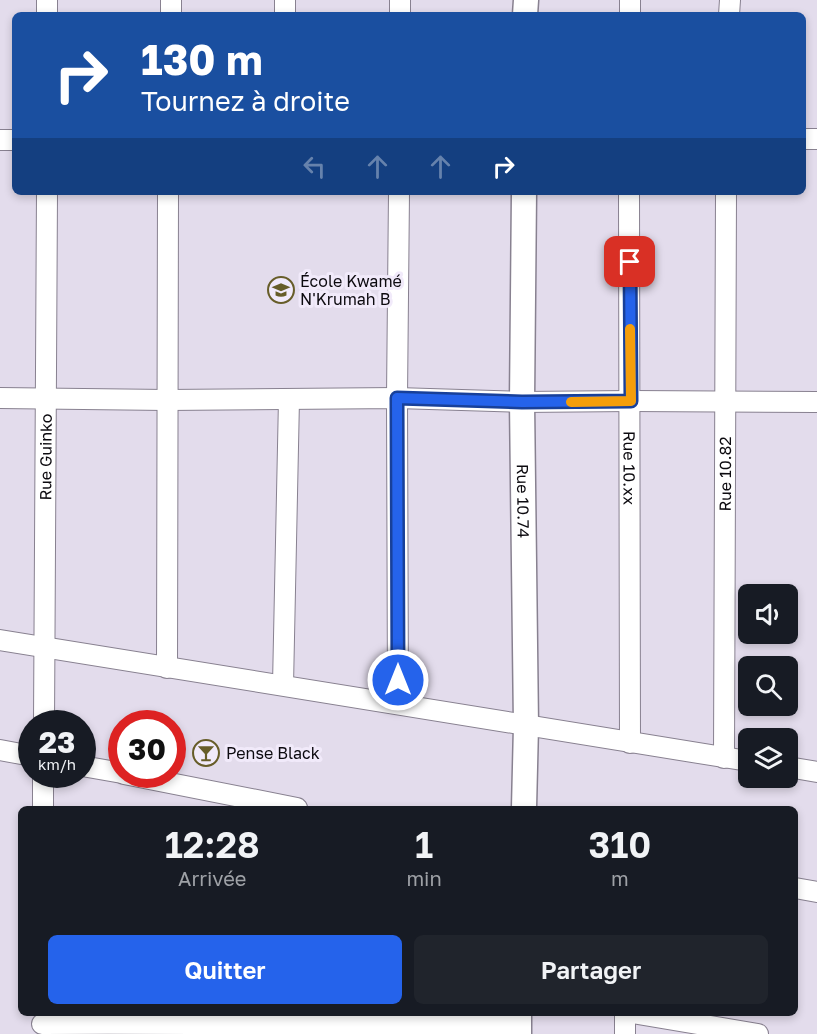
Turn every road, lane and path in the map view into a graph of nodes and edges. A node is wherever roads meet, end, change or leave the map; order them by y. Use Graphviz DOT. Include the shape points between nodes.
graph roads {
  1 [pos="46,195"];
  2 [pos="168,195"];
  3 [pos="399,195"];
  4 [pos="524,195"];
  5 [pos="629,195"];
  6 [pos="726,195"];
  7 [pos="0,398"];
  8 [pos="46,398"];
  9 [pos="397,398"];
  10 [pos="289,399"];
  11 [pos="166,400"];
  12 [pos="631,401"];
  13 [pos="522,402"];
  14 [pos="726,402"];
  15 [pos="817,402"];
  16 [pos="0,640"];
  17 [pos="44,647"];
  18 [pos="167,668"];
  19 [pos="283,685"];
  20 [pos="398,703"];
  21 [pos="44,710"];
  22 [pos="526,726"];
  23 [pos="630,743"];
  24 [pos="0,750"];
  25 [pos="18,753"];
  26 [pos="724,758"];
  27 [pos="738,760"];
  28 [pos="798,769"];
  29 [pos="817,772"];
  30 [pos="186,786"];
  31 [pos="44,788"];
  32 [pos="43,806"];
  33 [pos="287,806"];
  34 [pos="524,806"];
  35 [pos="798,889"];
  36 [pos="817,892"];
  37 [pos="625,1016"];
  38 [pos="646,1016"];
  39 [pos="344,1019"];
  40 [pos="519,1023"];
  41 [pos="42,1024"];
  42 [pos="165,1029"];
  43 [pos="277,1029"];
  44 [pos="398,1030"];
  45 [pos="720,1030"];
  46 [pos="625,1034"];
  47 [pos="759,1034"];
  1 -- 8 [label="street, Rue Guinko"];
  2 -- 11 [label="street"];
  3 -- 9 [label="street"];
  4 -- 13 [label="main road, Rue 10.74"];
  5 -- 12 [label="street, Rue 10.xx"];
  6 -- 14 [label="street, Rue 10.82"];
  7 -- 8 [label="street"];
  8 -- 11 [label="street"];
  8 -- 17 [label="street, Rue Guinko"];
  9 -- 10 [label="street"];
  9 -- 13 [label="street"];
  9 -- 20 [label="street"];
  10 -- 11 [label="street"];
  10 -- 19 [label="street"];
  11 -- 18 [label="street"];
  12 -- 13 [label="street"];
  12 -- 14 [label="street"];
  12 -- 23 [label="street, Rue 10.xx"];
  13 -- 22 [label="main road, Rue 10.74"];
  14 -- 15 [label="street"];
  14 -- 26 [label="street, Rue 10.82"];
  16 -- 17 [label="street"];
  17 -- 18 [label="street"];
  17 -- 21 [label="street, Rue Guinko"];
  18 -- 19 [label="street"];
  19 -- 20 [label="street"];
  20 -- 22 [label="street"];
  22 -- 23 [label="street"];
  22 -- 34 [label="main road, Rue 10.74"];
  23 -- 26 [label="street"];
  24 -- 25 [label="street"];
  26 -- 27 [label="street"];
  28 -- 29 [label="street"];
  30 -- 33 [label="street"];
  31 -- 32 [label="street"];
  35 -- 36 [label="street"];
  37 -- 46 [label="street"];
  38 -- 45 [label="street"];
  39 -- 43 [label="street"];
  39 -- 44 [label="street"];
  40 -- 44 [label="street"];
  41 -- 42 [label="street"];
  42 -- 43 [label="street"];
  45 -- 47 [label="street"];
}
